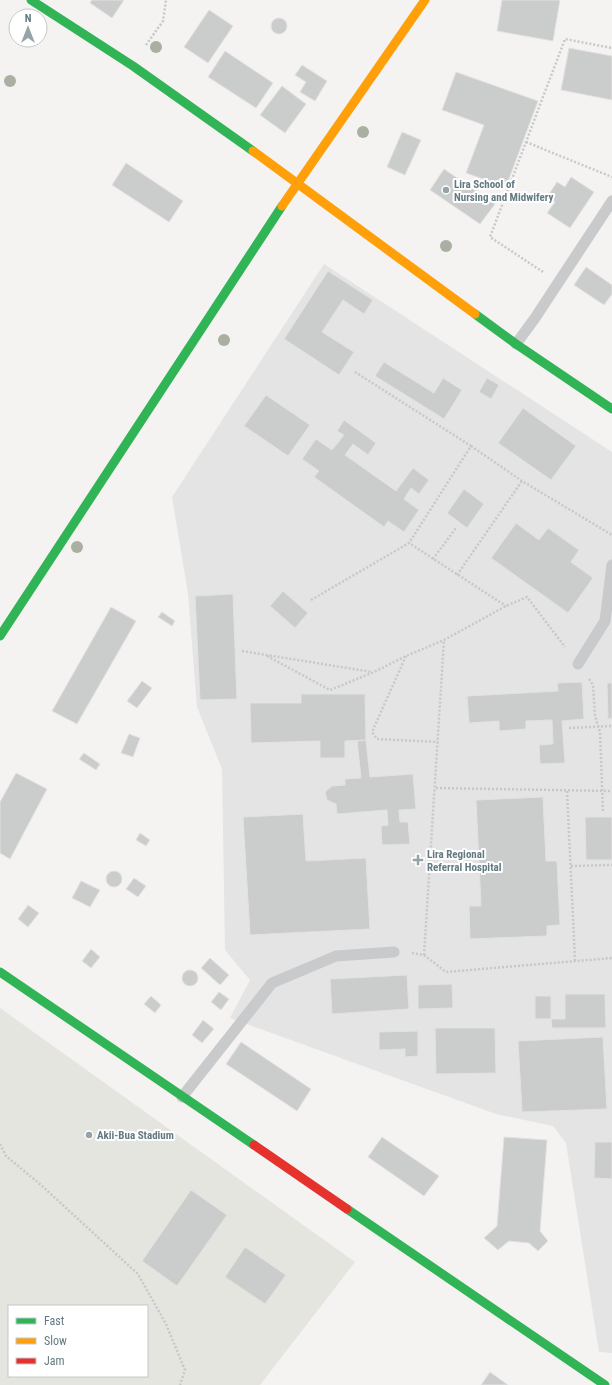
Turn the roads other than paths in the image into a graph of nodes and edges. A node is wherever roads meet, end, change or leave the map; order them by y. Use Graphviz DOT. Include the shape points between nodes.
graph roads {
  1 [pos="31,0"];
  2 [pos="425,0"];
  3 [pos="297,182"];
  4 [pos="612,201"];
  5 [pos="516,344"];
  6 [pos="612,409"];
  7 [pos="612,565"];
  8 [pos="0,636"];
  9 [pos="578,664"];
  10 [pos="394,952"];
  11 [pos="0,972"];
  12 [pos="182,1097"];
  13 [pos="605,1385"];
  1 -- 3 [label="street" via="133,66"];
  2 -- 3 [label="street"];
  3 -- 5 [label="street"];
  3 -- 8 [label="street"];
  4 -- 5 [label="lane"];
  5 -- 6 [label="street"];
  7 -- 9 [label="lane" via="605,622"];
  10 -- 12 [label="lane" via="336,956 272,983"];
  11 -- 12 [label="street"];
  12 -- 13 [label="street"];
}
